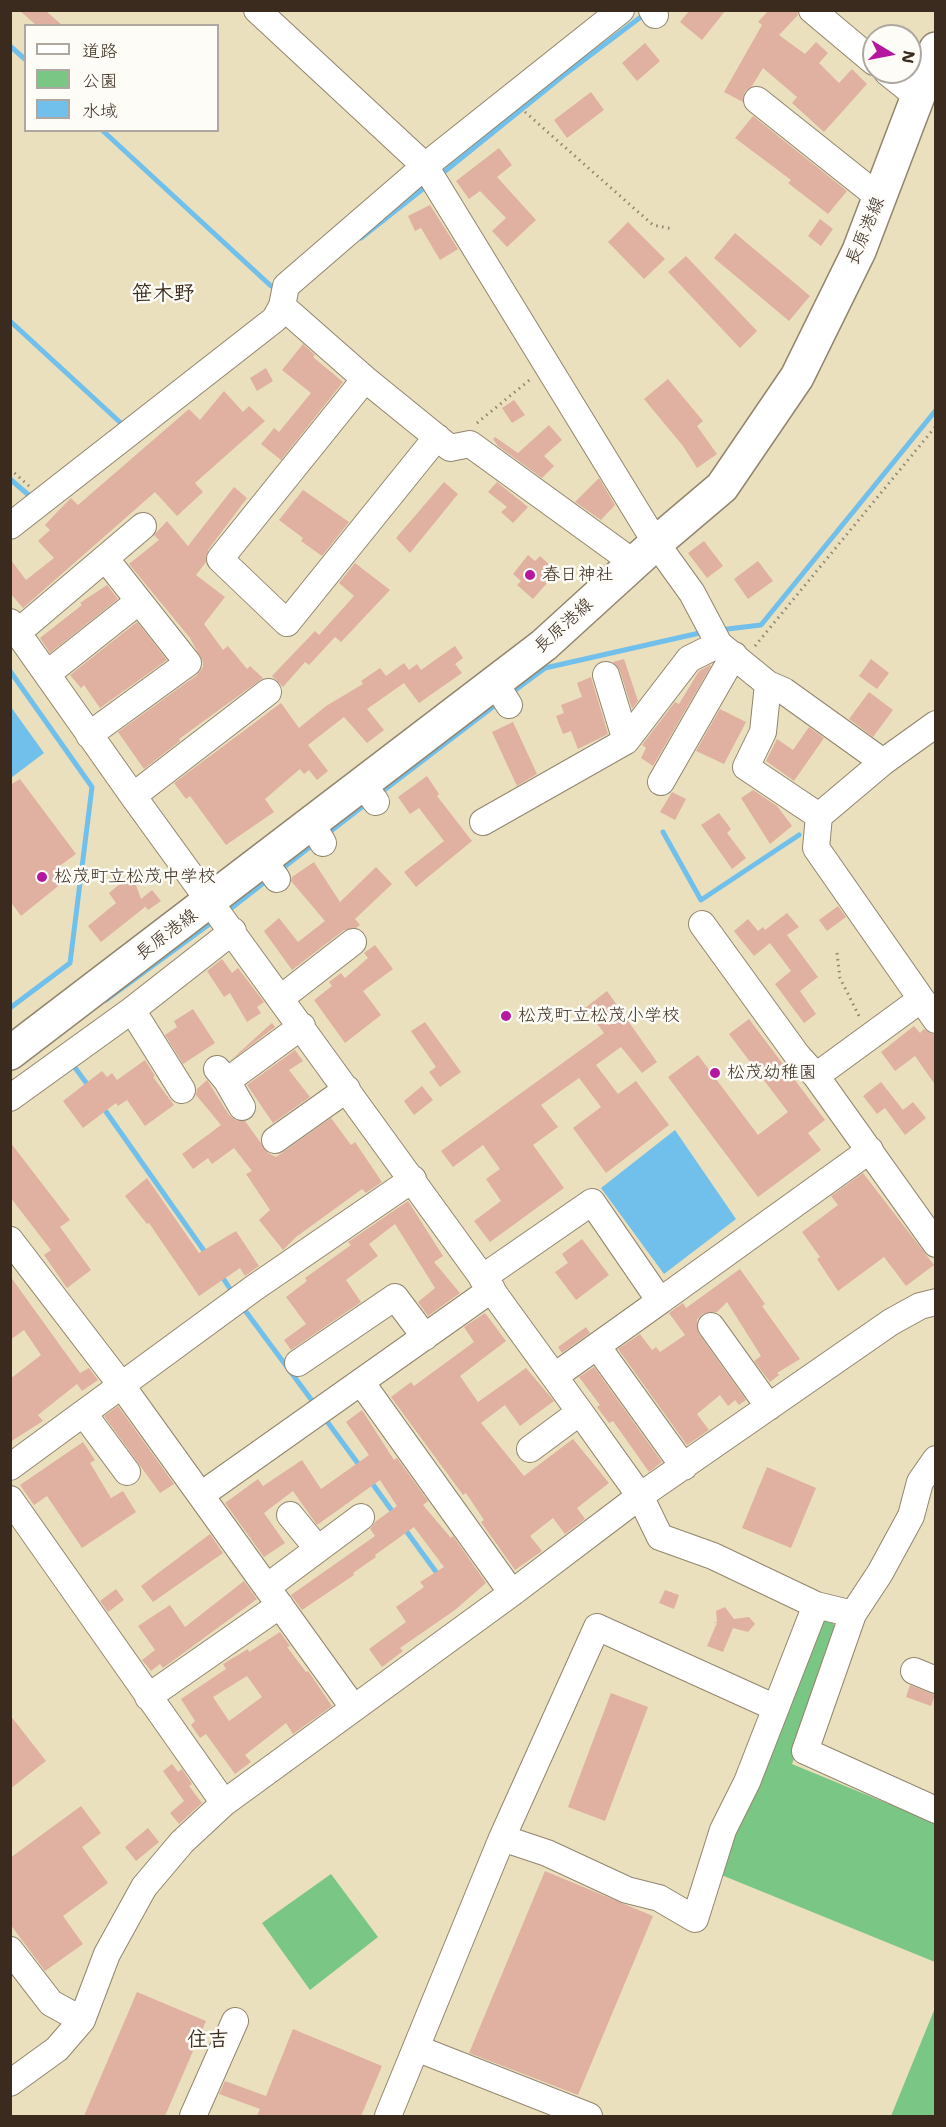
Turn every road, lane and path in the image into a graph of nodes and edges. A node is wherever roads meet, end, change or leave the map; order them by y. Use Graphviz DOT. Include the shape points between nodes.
graph roads {
  1 [pos="257,10"];
  2 [pos="621,10"];
  3 [pos="813,10"];
  4 [pos="862,52"];
  5 [pos="934,58"];
  6 [pos="902,84"];
  7 [pos="917,96"];
  8 [pos="757,100"];
  9 [pos="526,113"];
  10 [pos="425,166"];
  11 [pos="880,198"];
  12 [pos="673,228"];
  13 [pos="282,306"];
  14 [pos="547,365"];
  15 [pos="365,379"];
  16 [pos="936,426"];
  17 [pos="446,444"];
  18 [pos="10,469"];
  19 [pos="30,487"];
  20 [pos="10,526"];
  21 [pos="143,526"];
  22 [pos="645,553"];
  23 [pos="105,558"];
  24 [pos="139,601"];
  25 [pos="14,627"];
  26 [pos="732,653"];
  27 [pos="47,674"];
  28 [pos="606,675"];
  29 [pos="768,684"];
  30 [pos="268,692"];
  31 [pos="936,724"];
  32 [pos="89,735"];
  33 [pos="626,741"];
  34 [pos="883,762"];
  35 [pos="661,782"];
  36 [pos="133,796"];
  37 [pos="819,816"];
  38 [pos="483,822"];
  39 [pos="222,916"];
  40 [pos="702,924"];
  41 [pos="353,942"];
  42 [pos="837,953"];
  43 [pos="281,998"];
  44 [pos="132,1010"];
  45 [pos="928,1010"];
  46 [pos="302,1026"];
  47 [pos="872,1035"];
  48 [pos="10,1053"];
  49 [pos="816,1076"];
  50 [pos="347,1089"];
  51 [pos="182,1090"];
  52 [pos="10,1098"];
  53 [pos="242,1107"];
  54 [pos="275,1140"];
  55 [pos="870,1150"];
  56 [pos="413,1179"];
  57 [pos="10,1240"];
  58 [pos="936,1244"];
  59 [pos="487,1284"];
  60 [pos="660,1301"];
  61 [pos="936,1302"];
  62 [pos="711,1326"];
  63 [pos="425,1337"];
  64 [pos="597,1346"];
  65 [pos="298,1364"];
  66 [pos="555,1376"];
  67 [pos="361,1383"];
  68 [pos="122,1386"];
  69 [pos="769,1407"];
  70 [pos="580,1412"];
  71 [pos="84,1414"];
  72 [pos="530,1449"];
  73 [pos="936,1459"];
  74 [pos="10,1467"];
  75 [pos="684,1467"];
  76 [pos="127,1472"];
  77 [pos="928,1485"];
  78 [pos="201,1495"];
  79 [pos="640,1496"];
  80 [pos="10,1499"];
  81 [pos="290,1515"];
  82 [pos="361,1517"];
  83 [pos="316,1548"];
  84 [pos="512,1593"];
  85 [pos="273,1596"];
  86 [pos="816,1605"];
  87 [pos="853,1614"];
  88 [pos="148,1697"];
  89 [pos="353,1707"];
  90 [pos="776,1708"];
  91 [pos="224,1803"];
  92 [pos="936,1810"];
  93 [pos="502,1839"];
  94 [pos="10,1950"];
  95 [pos="82,2020"];
  96 [pos="235,2021"];
  97 [pos="416,2048"];
  98 [pos="10,2083"];
  99 [pos="193,2116"];
  100 [pos="388,2116"];
  101 [pos="589,2116"];
  1 -- 10 [label="street"];
  2 -- 10 [label="street" via="579,57"];
  3 -- 4 [label="street"];
  5 -- 7 [label="main road, 長原港線"];
  6 -- 7 [label="street"];
  7 -- 11 [label="main road, 長原港線"];
  8 -- 11 [label="street"];
  9 -- 12 [label="path" via="653,225"];
  10 -- 13 [label="street" via="286,286"];
  10 -- 14 [label="street"];
  11 -- 22 [label="main road, 長原港線" via="859,251 797,377 722,487"];
  13 -- 15 [label="street"];
  13 -- 20 [label="street" via="275,319"];
  14 -- 17 [label="path"];
  14 -- 22 [label="street"];
  15 -- 17 [label="street"];
  15 -- 17 [label="street" via="220,559 287,623"];
  16 -- 26 [label="path"];
  17 -- 22 [label="street" via="470,444"];
  18 -- 19 [label="path"];
  21 -- 23 [label="street"];
  22 -- 26 [label="street" via="692,593"];
  22 -- 39 [label="main road, 長原港線" via="544,645 502,694 271,870"];
  23 -- 24 [label="street"];
  23 -- 25 [label="street"];
  24 -- 27 [label="street"];
  24 -- 32 [label="street" via="188,663"];
  25 -- 27 [label="street"];
  26 -- 29 [label="street"];
  26 -- 33 [label="street" via="689,659"];
  26 -- 35 [label="street"];
  27 -- 32 [label="street"];
  28 -- 33 [label="street"];
  29 -- 34 [label="street" via="851,736"];
  29 -- 37 [label="street" via="764,732 746,767"];
  30 -- 36 [label="street"];
  31 -- 34 [label="street"];
  32 -- 36 [label="street"];
  33 -- 38 [label="street"];
  34 -- 37 [label="street"];
  36 -- 39 [label="street"];
  37 -- 45 [label="street" via="816,848"];
  39 -- 43 [label="street"];
  39 -- 44 [label="street"];
  39 -- 48 [label="main road, 長原港線"];
  40 -- 49 [label="street" via="796,1055"];
  41 -- 43 [label="street"];
  42 -- 47 [label="path" via="840,978"];
  43 -- 46 [label="street"];
  44 -- 51 [label="street"];
  44 -- 52 [label="street"];
  45 -- 47 [label="street"];
  46 -- 50 [label="street"];
  46 -- 53 [label="street" via="222,1075"];
  47 -- 49 [label="street"];
  49 -- 55 [label="street"];
  50 -- 54 [label="street"];
  50 -- 56 [label="street"];
  55 -- 58 [label="street"];
  55 -- 60 [label="street"];
  56 -- 59 [label="street"];
  56 -- 68 [label="street" via="254,1288"];
  57 -- 68 [label="street"];
  59 -- 60 [label="street" via="592,1202"];
  59 -- 63 [label="street"];
  59 -- 66 [label="street"];
  60 -- 64 [label="street"];
  61 -- 69 [label="street" via="891,1322"];
  62 -- 69 [label="street"];
  63 -- 65 [label="street" via="395,1297"];
  63 -- 67 [label="street"];
  64 -- 66 [label="street"];
  64 -- 75 [label="street"];
  66 -- 70 [label="street"];
  67 -- 78 [label="street"];
  67 -- 84 [label="street"];
  68 -- 71 [label="street"];
  68 -- 78 [label="street"];
  69 -- 75 [label="street"];
  70 -- 72 [label="street"];
  70 -- 79 [label="street"];
  71 -- 74 [label="street"];
  71 -- 76 [label="street"];
  73 -- 77 [label="street"];
  75 -- 79 [label="street"];
  77 -- 87 [label="street"];
  78 -- 85 [label="street"];
  79 -- 84 [label="street"];
  79 -- 86 [label="street" via="660,1537 713,1556"];
  80 -- 88 [label="street"];
  81 -- 83 [label="street"];
  82 -- 83 [label="street"];
  83 -- 85 [label="street"];
  84 -- 89 [label="street"];
  85 -- 88 [label="street"];
  85 -- 89 [label="street"];
  86 -- 87 [label="street"];
  86 -- 90 [label="street"];
  87 -- 92 [label="street" via="805,1751"];
  88 -- 91 [label="street"];
  89 -- 91 [label="street"];
  90 -- 93 [label="street" via="597,1627"];
  90 -- 93 [label="street" via="723,1830 694,1919 659,1898 627,1890 547,1853"];
  91 -- 95 [label="street" via="182,1842 144,1887 107,1954"];
  93 -- 97 [label="street"];
  94 -- 95 [label="street" via="51,2003"];
  95 -- 98 [label="street" via="57,2049"];
  96 -- 99 [label="street"];
  97 -- 100 [label="street"];
  97 -- 101 [label="street"];
}
